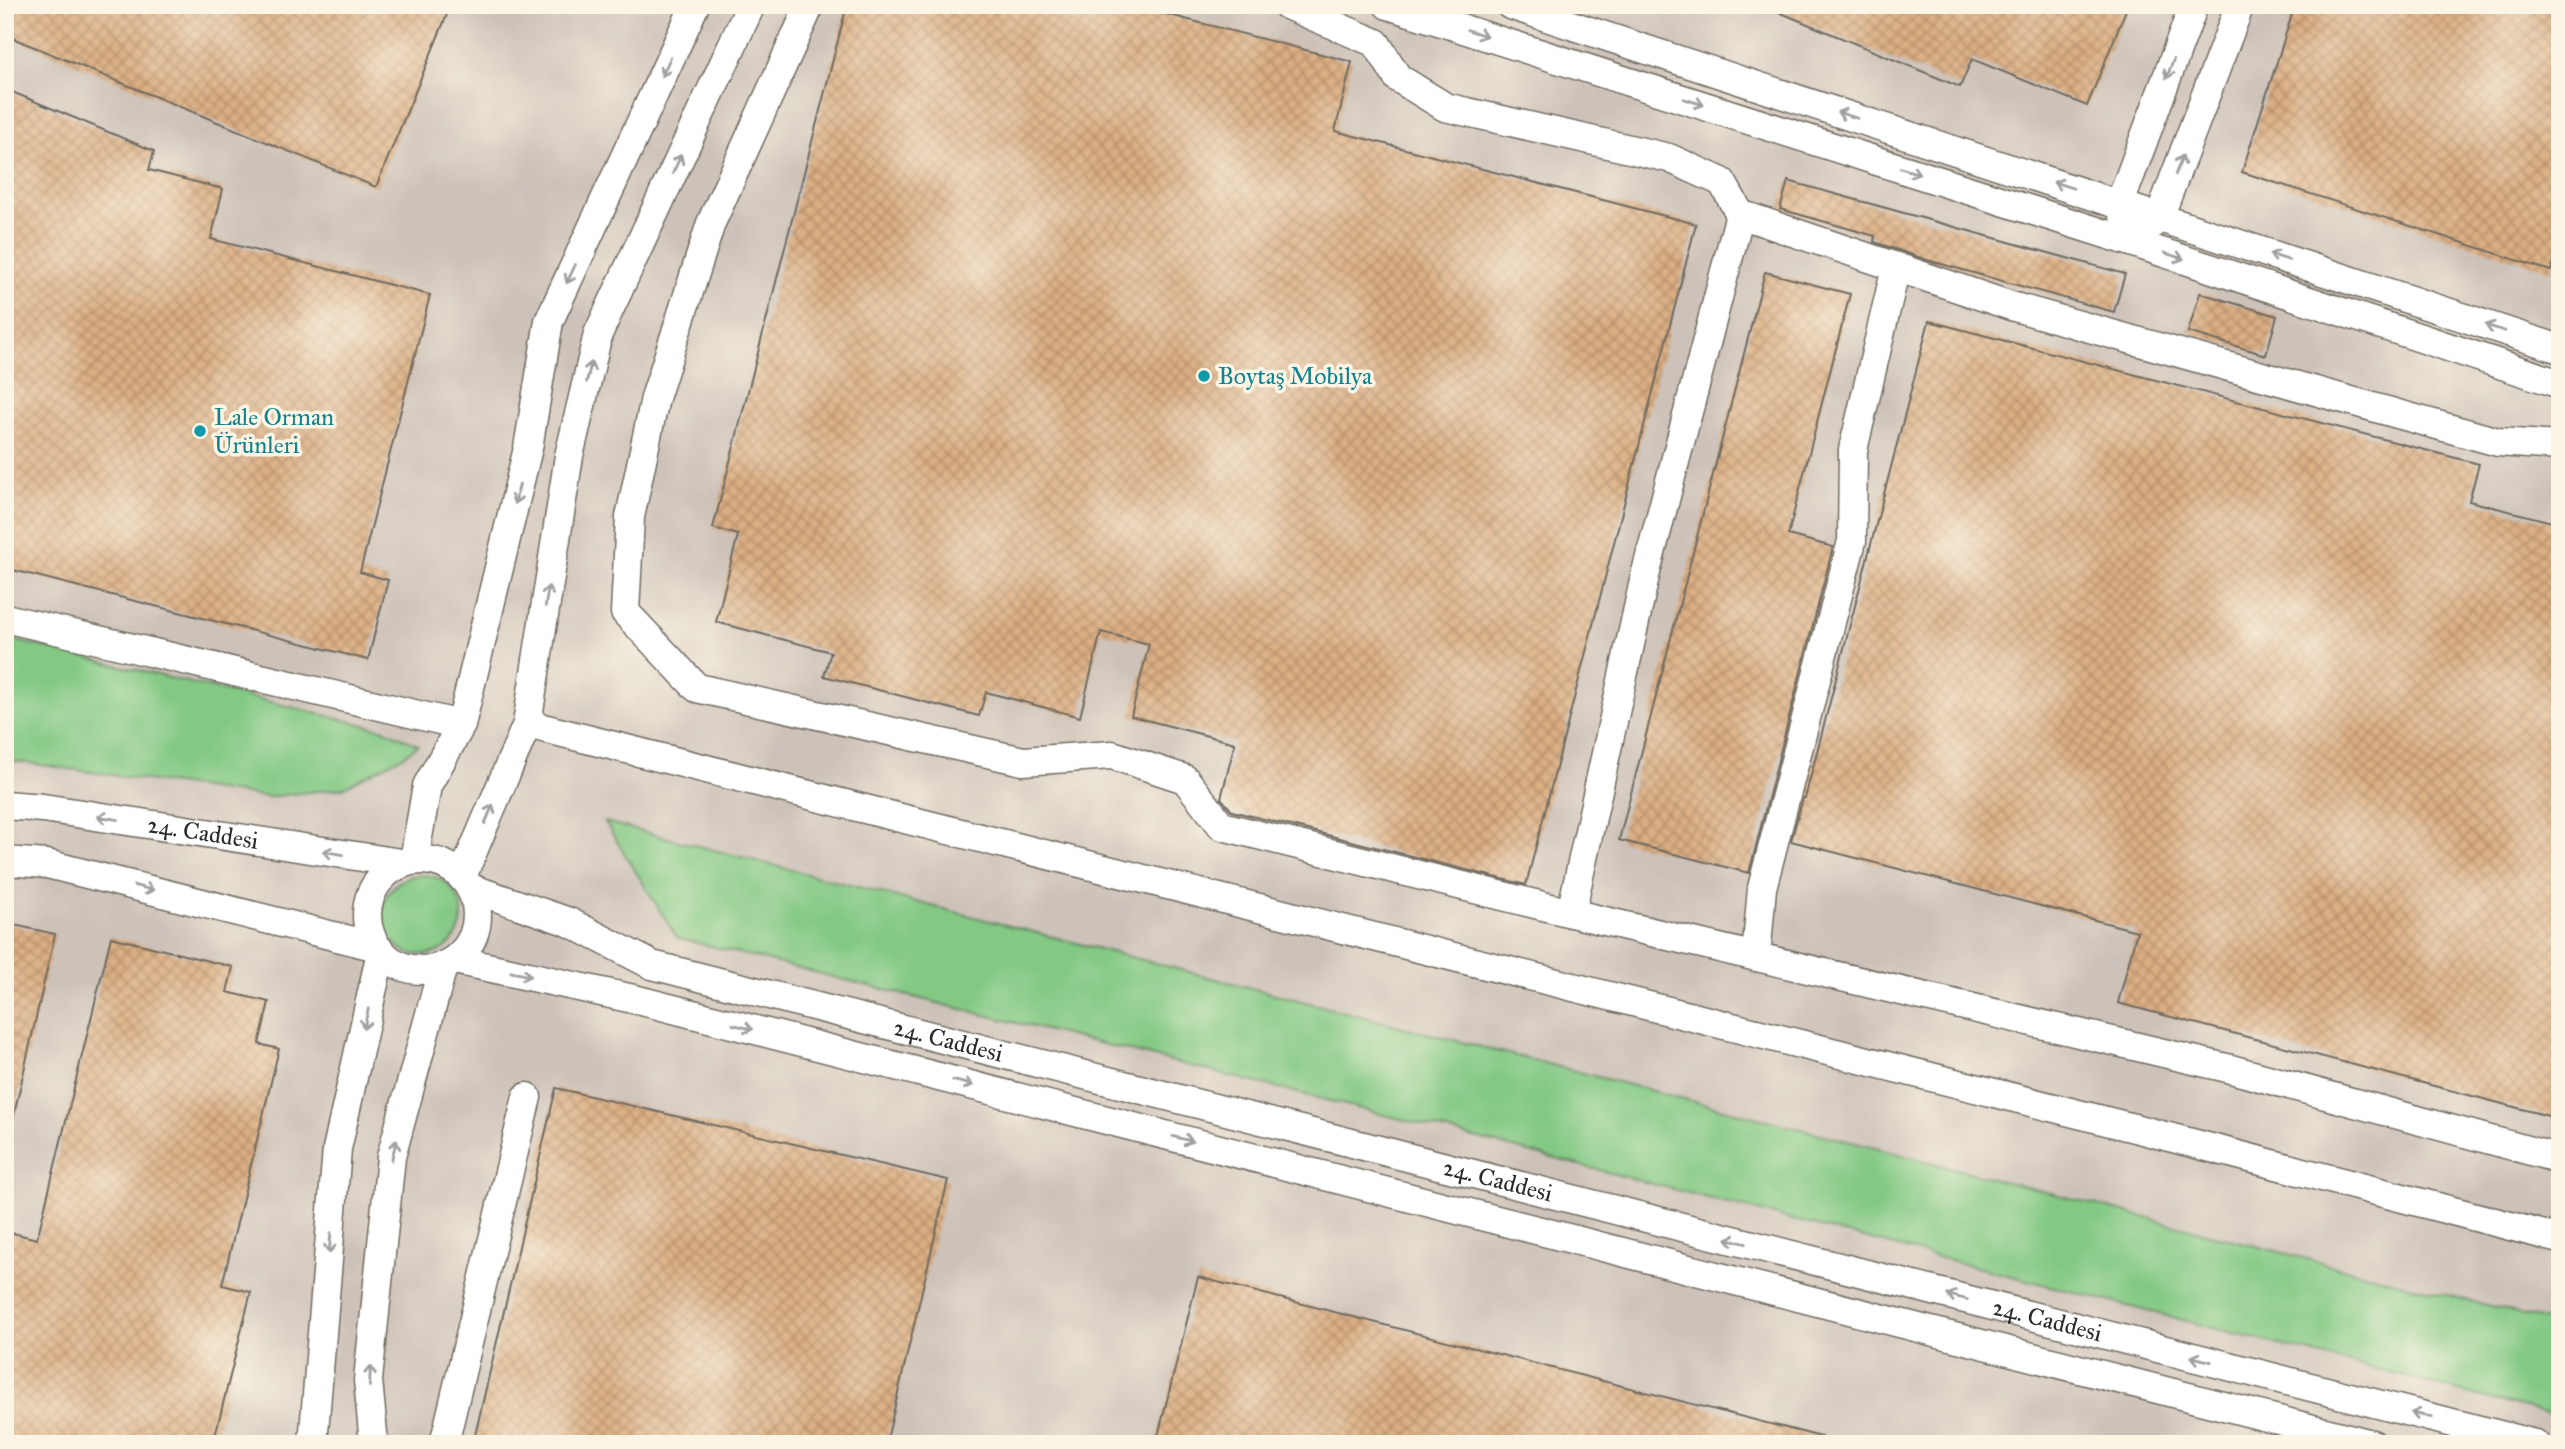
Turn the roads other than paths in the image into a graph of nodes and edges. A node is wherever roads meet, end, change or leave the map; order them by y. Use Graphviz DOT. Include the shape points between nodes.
graph roads {
  1 [pos="695,5"];
  2 [pos="751,5"];
  3 [pos="810,5"];
  4 [pos="1287,5"];
  5 [pos="1388,5"];
  6 [pos="1510,5"];
  7 [pos="2194,5"];
  8 [pos="2239,5"];
  9 [pos="2120,204"];
  10 [pos="1740,214"];
  11 [pos="2159,218"];
  12 [pos="2131,242"];
  13 [pos="1896,267"];
  14 [pos="2560,349"];
  15 [pos="2560,384"];
  16 [pos="2560,446"];
  17 [pos="5,618"];
  18 [pos="527,724"];
  19 [pos="461,725"];
  20 [pos="5,805"];
  21 [pos="5,862"];
  22 [pos="407,862"];
  23 [pos="466,882"];
  24 [pos="1572,913"];
  25 [pos="379,950"];
  26 [pos="1756,957"];
  27 [pos="449,963"];
  28 [pos="527,1097"];
  29 [pos="2560,1159"];
  30 [pos="2560,1239"];
  31 [pos="313,1444"];
  32 [pos="374,1444"];
  33 [pos="444,1444"];
  34 [pos="2372,1444"];
  35 [pos="2535,1444"];
  1 -- 19 [label="street, one-way" via="549,321 528,448"];
  18 -- 2 [label="street, one-way" via="569,456 598,334"];
  3 -- 24 [label="street" via="711,223 655,398 630,517 625,612 697,688 1023,761 1112,755 1185,779 1222,826"];
  4 -- 10 [label="street" via="1376,43 1398,78 1445,107 1669,158 1722,182"];
  5 -- 12 [label="street, one-way"];
  9 -- 6 [label="street, one-way"];
  7 -- 9 [label="street, one-way"];
  11 -- 8 [label="street, one-way"];
  9 -- 11 [label="street"];
  9 -- 12 [label="street"];
  10 -- 13 [label="street"];
  10 -- 24 [label="street" via="1644,576"];
  11 -- 12 [label="street"];
  14 -- 11 [label="street, one-way"];
  12 -- 15 [label="street, one-way"];
  13 -- 16 [label="street" via="2011,306 2498,442"];
  13 -- 26 [label="street" via="1853,450 1852,541 1762,888"];
  17 -- 19 [label="street"];
  23 -- 18 [label="street, one-way"];
  18 -- 30 [label="street"];
  19 -- 22 [label="street" via="427,786"];
  22 -- 20 [label="street, 24. Caddesi, one-way"];
  21 -- 25 [label="street, one-way" via="47,863"];
  22 -- 23 [label="street" via="440,862"];
  22 -- 25 [label="street" via="379,879 372,890 368,929"];
  23 -- 27 [label="street" via="477,914 476,927 472,939"];
  35 -- 23 [label="street, 24. Caddesi, one-way" via="652,965 569,922"];
  24 -- 26 [label="street"];
  25 -- 27 [label="street" via="391,961 416,970"];
  25 -- 31 [label="street, one-way" via="337,1149"];
  26 -- 29 [label="street" via="2227,1068"];
  32 -- 27 [label="street, one-way" via="369,1380 391,1157"];
  27 -- 34 [label="street, 24. Caddesi, one-way" via="638,1000"];
  28 -- 33 [label="street"];
}
